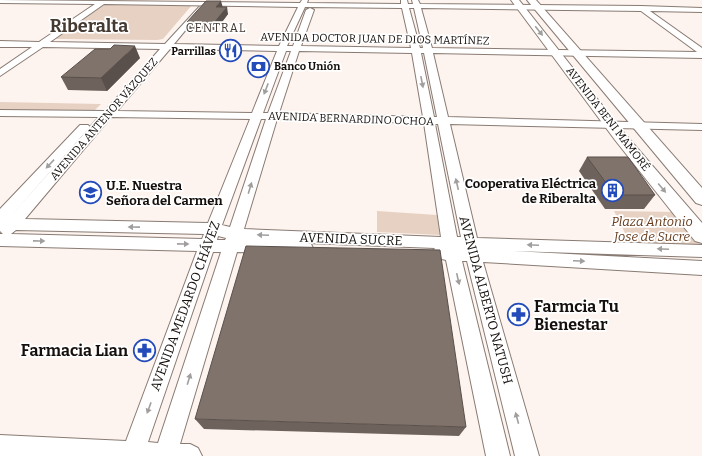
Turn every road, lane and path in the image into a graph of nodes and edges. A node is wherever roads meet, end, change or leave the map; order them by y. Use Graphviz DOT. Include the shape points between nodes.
graph roads {
  1 [pos="118,0"];
  2 [pos="630,0"];
  3 [pos="0,1"];
  4 [pos="98,1"];
  5 [pos="203,2"];
  6 [pos="308,2"];
  7 [pos="410,3"];
  8 [pos="526,4"];
  9 [pos="644,6"];
  10 [pos="702,6"];
  11 [pos="702,10"];
  12 [pos="0,40"];
  13 [pos="38,42"];
  14 [pos="0,44"];
  15 [pos="166,44"];
  16 [pos="290,46"];
  17 [pos="422,49"];
  18 [pos="701,50"];
  19 [pos="555,51"];
  20 [pos="575,51"];
  21 [pos="0,64"];
  22 [pos="0,73"];
  23 [pos="0,104"];
  24 [pos="106,110"];
  25 [pos="0,113"];
  26 [pos="257,113"];
  27 [pos="273,113"];
  28 [pos="435,117"];
  29 [pos="702,119"];
  30 [pos="607,121"];
  31 [pos="635,122"];
  32 [pos="702,127"];
  33 [pos="702,199"];
  34 [pos="4,222"];
  35 [pos="212,229"];
  36 [pos="702,236"];
  37 [pos="0,239"];
  38 [pos="233,239"];
  39 [pos="207,245"];
  40 [pos="451,248"];
  41 [pos="472,249"];
  42 [pos="702,251"];
  43 [pos="702,268"];
  44 [pos="0,446"];
  45 [pos="132,455"];
  46 [pos="165,456"];
  47 [pos="190,456"];
  48 [pos="498,456"];
  49 [pos="528,456"];
  1 -- 5 [label="street"];
  2 -- 9 [label="street"];
  3 -- 4 [label="street"];
  4 -- 5 [label="street"];
  4 -- 13 [label="street"];
  5 -- 6 [label="street"];
  5 -- 15 [label="street, AVENIDA ANTENOR VÁZQUEZ"];
  6 -- 7 [label="street"];
  6 -- 16 [label="street, AVENIDA MEDARDO CHÁVEZ"];
  7 -- 8 [label="street"];
  7 -- 17 [label="street, AVENIDA ALBERTO NATUSH"];
  8 -- 9 [label="street"];
  8 -- 19 [label="street, AVENIDA BENI MAMORÉ, one-way"];
  8 -- 20 [label="street, AVENIDA BENI MAMORÉ"];
  9 -- 10 [label="street"];
  9 -- 11 [label="street"];
  9 -- 18 [label="street"];
  12 -- 13 [label="street, AVENIDA DOCTOR JUAN DE DIOS MARTÍNEZ"];
  13 -- 14 [label="street, AVENIDA DOCTOR JUAN DE DIOS MARTÍNEZ"];
  13 -- 15 [label="street, AVENIDA DOCTOR JUAN DE DIOS MARTÍNEZ"];
  13 -- 21 [label="street"];
  13 -- 22 [label="street"];
  15 -- 16 [label="street, AVENIDA DOCTOR JUAN DE DIOS MARTÍNEZ"];
  15 -- 24 [label="street, AVENIDA ANTENOR VÁZQUEZ"];
  16 -- 17 [label="street, AVENIDA DOCTOR JUAN DE DIOS MARTÍNEZ"];
  16 -- 26 [label="street, AVENIDA MEDARDO CHÁVEZ, one-way"];
  16 -- 27 [label="street, AVENIDA MEDARDO CHÁVEZ"];
  17 -- 19 [label="street, AVENIDA DOCTOR JUAN DE DIOS MARTÍNEZ"];
  17 -- 28 [label="street, AVENIDA ALBERTO NATUSH"];
  18 -- 20 [label="street, AVENIDA DOCTOR JUAN DE DIOS MARTÍNEZ"];
  19 -- 20 [label="street, AVENIDA DOCTOR JUAN DE DIOS MARTÍNEZ"];
  19 -- 30 [label="street, AVENIDA BENI MAMORÉ"];
  20 -- 31 [label="street, AVENIDA BENI MAMORÉ"];
  23 -- 24 [label="street, AVENIDA BERNARDINO OCHOA"];
  24 -- 25 [label="street, AVENIDA BERNARDINO OCHOA"];
  24 -- 26 [label="street, AVENIDA BERNARDINO OCHOA"];
  24 -- 34 [label="street, AVENIDA ANTENOR VÁZQUEZ"];
  26 -- 27 [label="street, AVENIDA BERNARDINO OCHOA"];
  26 -- 35 [label="street, AVENIDA MEDARDO CHÁVEZ"];
  27 -- 28 [label="street, AVENIDA BERNARDINO OCHOA"];
  38 -- 27 [label="street, AVENIDA MEDARDO CHÁVEZ, one-way"];
  28 -- 30 [label="street, AVENIDA BERNARDINO OCHOA"];
  28 -- 40 [label="street, AVENIDA ALBERTO NATUSH"];
  41 -- 28 [label="street, AVENIDA ALBERTO NATUSH, one-way"];
  29 -- 31 [label="street, AVENIDA BERNARDINO OCHOA"];
  30 -- 31 [label="street, AVENIDA BERNARDINO OCHOA"];
  30 -- 36 [label="street, AVENIDA BENI MAMORÉ, one-way"];
  31 -- 32 [label="street, AVENIDA BERNARDINO OCHOA"];
  31 -- 33 [label="street, AVENIDA BENI MAMORÉ"];
  35 -- 34 [label="street, AVENIDA SUCRE, one-way"];
  34 -- 37 [label="street, AVENIDA ANTENOR VÁZQUEZ"];
  35 -- 38 [label="street, AVENIDA SUCRE"];
  35 -- 39 [label="street, AVENIDA MEDARDO CHÁVEZ"];
  37 -- 39 [label="street, AVENIDA SUCRE, one-way"];
  38 -- 39 [label="street, AVENIDA SUCRE"];
  38 -- 40 [label="street, AVENIDA SUCRE"];
  46 -- 38 [label="street, AVENIDA MEDARDO CHÁVEZ, one-way"];
  39 -- 45 [label="street, AVENIDA MEDARDO CHÁVEZ, one-way"];
  40 -- 41 [label="street, AVENIDA SUCRE"];
  40 -- 48 [label="street, AVENIDA ALBERTO NATUSH, one-way"];
  42 -- 41 [label="street, AVENIDA SUCRE, one-way"];
  41 -- 43 [label="street, AVENIDA SUCRE, one-way"];
  49 -- 41 [label="street, AVENIDA ALBERTO NATUSH, one-way"];
  44 -- 45 [label="street"];
  45 -- 46 [label="street"];
  46 -- 47 [label="street"];
}
